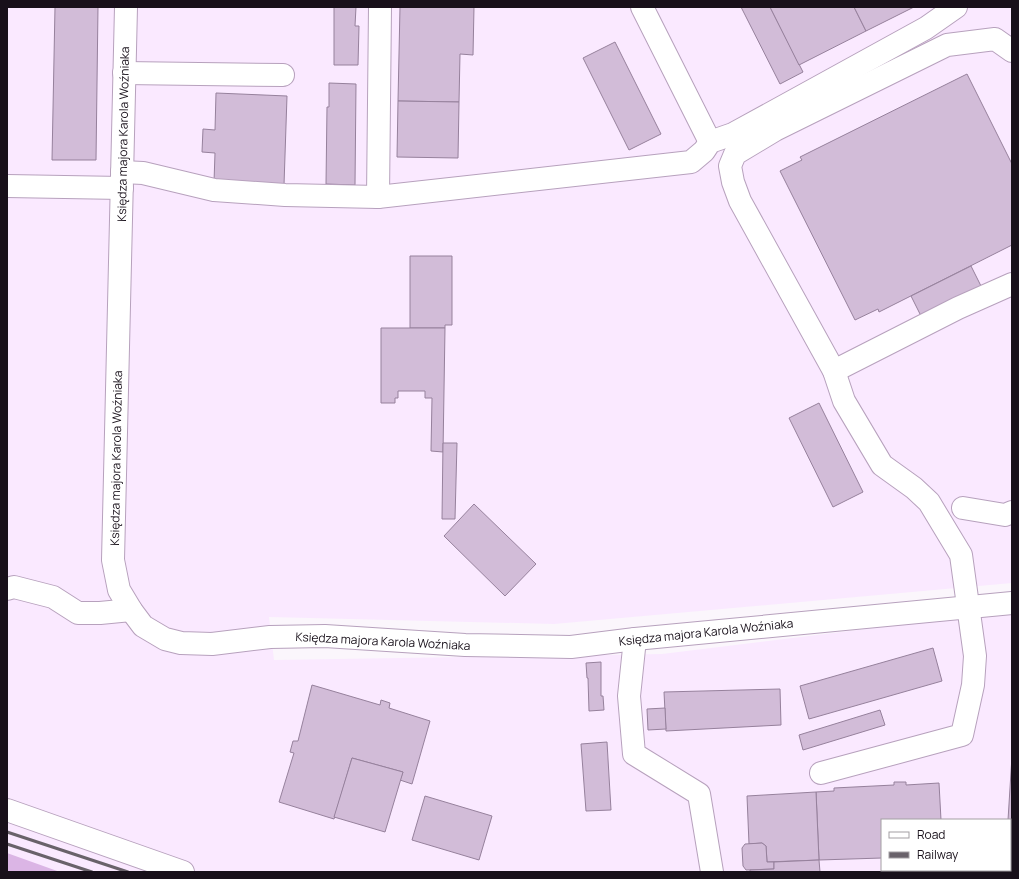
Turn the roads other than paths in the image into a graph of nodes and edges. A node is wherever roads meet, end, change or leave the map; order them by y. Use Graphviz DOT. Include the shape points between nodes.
graph roads {
  1 [pos="126,7"];
  2 [pos="380,7"];
  3 [pos="642,7"];
  4 [pos="956,7"];
  5 [pos="1012,51"];
  6 [pos="124,72"];
  7 [pos="283,75"];
  8 [pos="710,142"];
  9 [pos="122,180"];
  10 [pos="7,186"];
  11 [pos="378,197"];
  12 [pos="1012,284"];
  13 [pos="834,371"];
  14 [pos="963,508"];
  15 [pos="1012,512"];
  16 [pos="7,589"];
  17 [pos="1012,603"];
  18 [pos="969,607"];
  19 [pos="131,610"];
  20 [pos="635,639"];
  21 [pos="821,773"];
  22 [pos="7,810"];
  23 [pos="183,872"];
  24 [pos="712,872"];
  1 -- 6 [label="street, Księdza majora Karola Woźniaka"];
  2 -- 11 [label="street"];
  3 -- 8 [label="street"];
  4 -- 8 [label="street" via="926,28 734,134"];
  5 -- 13 [label="street" via="994,39 947,45 775,130 735,154 730,166 740,201"];
  6 -- 7 [label="street"];
  6 -- 9 [label="street, Księdza majora Karola Woźniaka"];
  8 -- 11 [label="street" via="691,162"];
  9 -- 10 [label="street"];
  9 -- 11 [label="street" via="143,173 214,190"];
  9 -- 19 [label="street, Księdza majora Karola Woźniaka" via="114,560 119,590"];
  12 -- 13 [label="street" via="958,308"];
  13 -- 18 [label="street" via="844,401 882,465 929,502 961,555"];
  14 -- 15 [label="street" via="1005,514"];
  16 -- 19 [label="street" via="14,587 53,597 78,613"];
  17 -- 18 [label="street, Księdza majora Karola Woźniaka"];
  18 -- 20 [label="street, Księdza majora Karola Woźniaka"];
  18 -- 21 [label="street" via="975,656 973,685 962,735"];
  19 -- 20 [label="street, Księdza majora Karola Woźniaka" via="143,626 165,639 181,643 212,644 270,637 325,636 465,645 571,647"];
  20 -- 24 [label="street" via="629,696 634,754 700,794"];
  22 -- 23 [label="street"];
}
